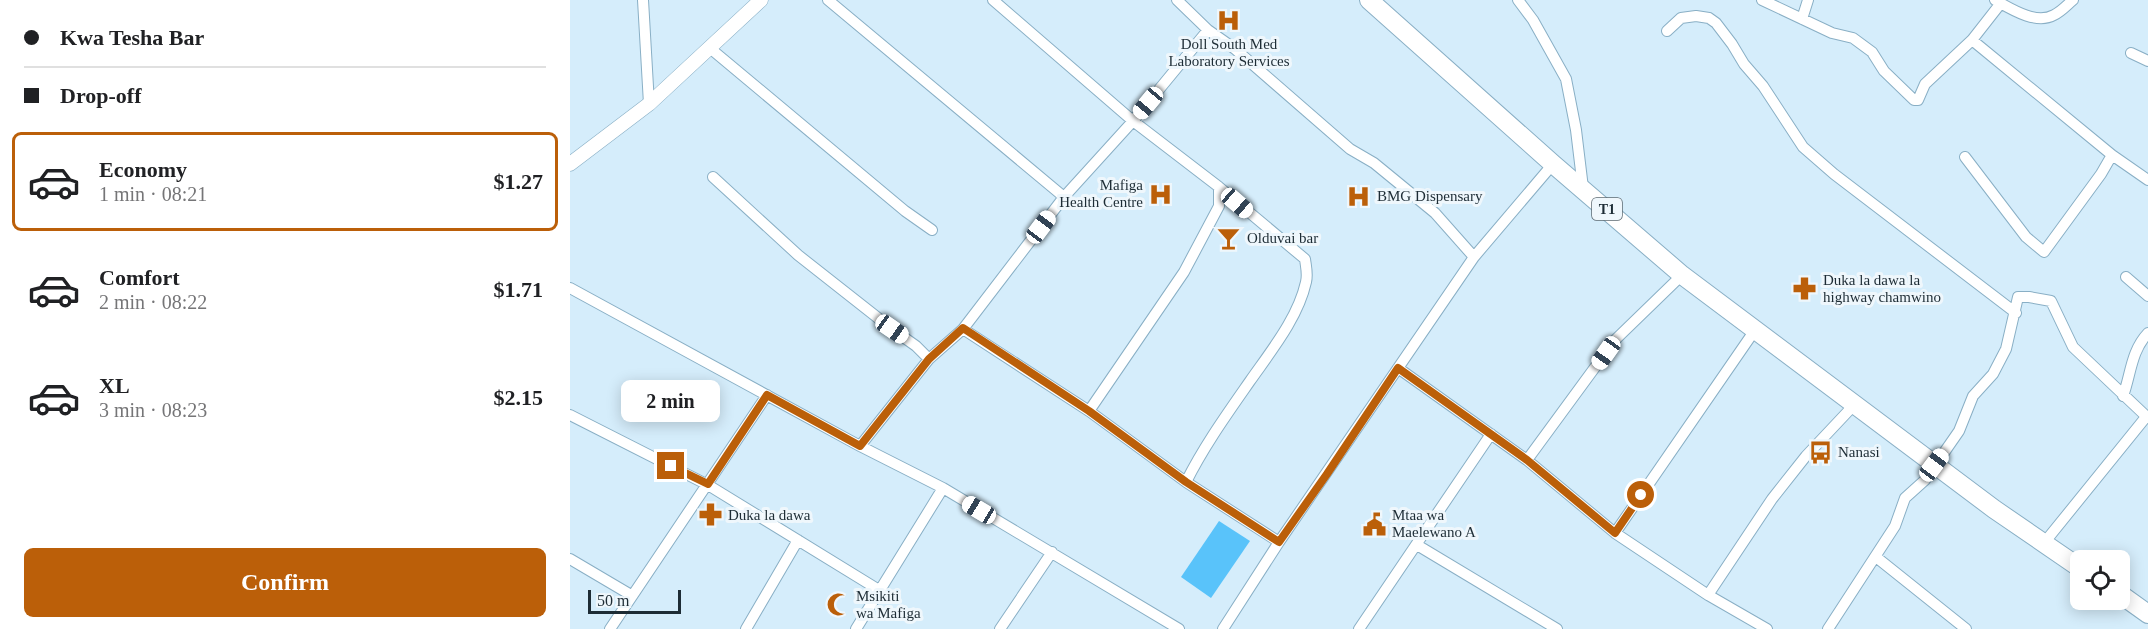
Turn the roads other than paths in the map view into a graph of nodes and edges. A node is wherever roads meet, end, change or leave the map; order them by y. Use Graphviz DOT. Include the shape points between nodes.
graph roads {
  1 [pos="644,0"];
  2 [pos="761,0"];
  3 [pos="828,0"];
  4 [pos="993,0"];
  5 [pos="1177,0"];
  6 [pos="1369,0"];
  7 [pos="1518,0"];
  8 [pos="1762,0"];
  9 [pos="1808,0"];
  10 [pos="2073,0"];
  11 [pos="1998,2"];
  12 [pos="1802,19"];
  13 [pos="1208,30"];
  14 [pos="1667,30"];
  15 [pos="1972,39"];
  16 [pos="711,49"];
  17 [pos="2131,53"];
  18 [pos="2148,62"];
  19 [pos="649,104"];
  20 [pos="1133,121"];
  21 [pos="2112,155"];
  22 [pos="1965,157"];
  23 [pos="570,164"];
  24 [pos="1552,164"];
  25 [pos="713,177"];
  26 [pos="2148,180"];
  27 [pos="1219,187"];
  28 [pos="1583,188"];
  29 [pos="1064,196"];
  30 [pos="932,230"];
  31 [pos="1474,257"];
  32 [pos="1682,275"];
  33 [pos="2126,277"];
  34 [pos="570,288"];
  35 [pos="2148,296"];
  36 [pos="2016,313"];
  37 [pos="963,328"];
  38 [pos="1755,330"];
  39 [pos="2148,333"];
  40 [pos="929,359"];
  41 [pos="1398,368"];
  42 [pos="767,395"];
  43 [pos="2123,396"];
  44 [pos="1854,405"];
  45 [pos="1089,411"];
  46 [pos="570,415"];
  47 [pos="2147,418"];
  48 [pos="1491,434"];
  49 [pos="860,446"];
  50 [pos="1527,460"];
  51 [pos="1934,465"];
  52 [pos="1186,482"];
  53 [pos="708,484"];
  54 [pos="943,488"];
  55 [pos="1615,533"];
  56 [pos="798,540"];
  57 [pos="1279,542"];
  58 [pos="2044,543"];
  59 [pos="1417,545"];
  60 [pos="1052,552"];
  61 [pos="1876,557"];
  62 [pos="570,559"];
  63 [pos="2070,561"];
  64 [pos="879,590"];
  65 [pos="631,595"];
  66 [pos="1708,595"];
  67 [pos="2130,601"];
  68 [pos="2148,614"];
  69 [pos="610,629"];
  70 [pos="746,629"];
  71 [pos="856,629"];
  72 [pos="1000,629"];
  73 [pos="1179,629"];
  74 [pos="1223,629"];
  75 [pos="1359,629"];
  76 [pos="1557,629"];
  77 [pos="1767,629"];
  78 [pos="1828,629"];
  79 [pos="1966,629"];
  1 -- 19 [label="street"];
  2 -- 16 [label="street"];
  3 -- 29 [label="street"];
  4 -- 20 [label="street"];
  5 -- 13 [label="street"];
  6 -- 24 [label="highway, T1"];
  7 -- 28 [label="street" via="1566,79"];
  8 -- 12 [label="street"];
  9 -- 12 [label="street"];
  10 -- 11 [label="street" via="2055,15 2044,18 2029,17"];
  11 -- 15 [label="street"];
  12 -- 15 [label="street" via="1853,38 1918,100 1925,84"];
  13 -- 20 [label="street"];
  13 -- 31 [label="street" via="1350,149 1374,163 1435,213"];
  14 -- 36 [label="street" via="1681,18 1696,16 1716,23 1803,147"];
  15 -- 21 [label="street"];
  16 -- 19 [label="street"];
  16 -- 30 [label="street"];
  17 -- 18 [label="street"];
  19 -- 23 [label="street"];
  20 -- 27 [label="street"];
  20 -- 29 [label="street"];
  21 -- 22 [label="street" via="2044,252 2026,237"];
  21 -- 26 [label="street"];
  24 -- 28 [label="highway, T1"];
  24 -- 31 [label="street"];
  25 -- 40 [label="street" via="798,255"];
  27 -- 45 [label="street" via="1219,206 1184,272"];
  27 -- 52 [label="street" via="1305,259 1306,283 1275,346 1201,453"];
  28 -- 32 [label="highway, T1"];
  29 -- 37 [label="street"];
  31 -- 41 [label="street"];
  32 -- 38 [label="highway, T1"];
  32 -- 50 [label="street" via="1616,340"];
  33 -- 35 [label="street"];
  34 -- 42 [label="street"];
  36 -- 43 [label="street" via="2018,297 2051,301 2073,347"];
  36 -- 51 [label="street" via="2006,349 1993,374 1973,396 1959,431"];
  37 -- 40 [label="street"];
  37 -- 45 [label="street"];
  38 -- 44 [label="highway, T1"];
  38 -- 55 [label="street"];
  39 -- 43 [label="street" via="2139,342"];
  40 -- 49 [label="street"];
  41 -- 48 [label="street"];
  41 -- 57 [label="street"];
  42 -- 49 [label="street"];
  42 -- 53 [label="street"];
  43 -- 47 [label="street"];
  44 -- 51 [label="highway, T1"];
  44 -- 66 [label="street" via="1772,499"];
  45 -- 52 [label="street"];
  46 -- 53 [label="street"];
  47 -- 58 [label="street"];
  48 -- 50 [label="street"];
  48 -- 59 [label="street"];
  49 -- 54 [label="street"];
  50 -- 55 [label="street"];
  51 -- 58 [label="highway, T1"];
  51 -- 61 [label="street" via="1925,480 1905,498 1895,526"];
  52 -- 57 [label="street"];
  53 -- 56 [label="street"];
  53 -- 65 [label="street"];
  54 -- 60 [label="street"];
  54 -- 64 [label="street"];
  55 -- 66 [label="street"];
  56 -- 64 [label="street"];
  56 -- 70 [label="street"];
  57 -- 74 [label="street"];
  58 -- 63 [label="highway, T1"];
  59 -- 75 [label="street"];
  59 -- 76 [label="street"];
  60 -- 72 [label="street"];
  60 -- 73 [label="street"];
  61 -- 78 [label="street"];
  61 -- 79 [label="street"];
  62 -- 65 [label="street"];
  64 -- 71 [label="street"];
  65 -- 69 [label="street"];
  66 -- 77 [label="street"];
  67 -- 68 [label="highway"];
}
